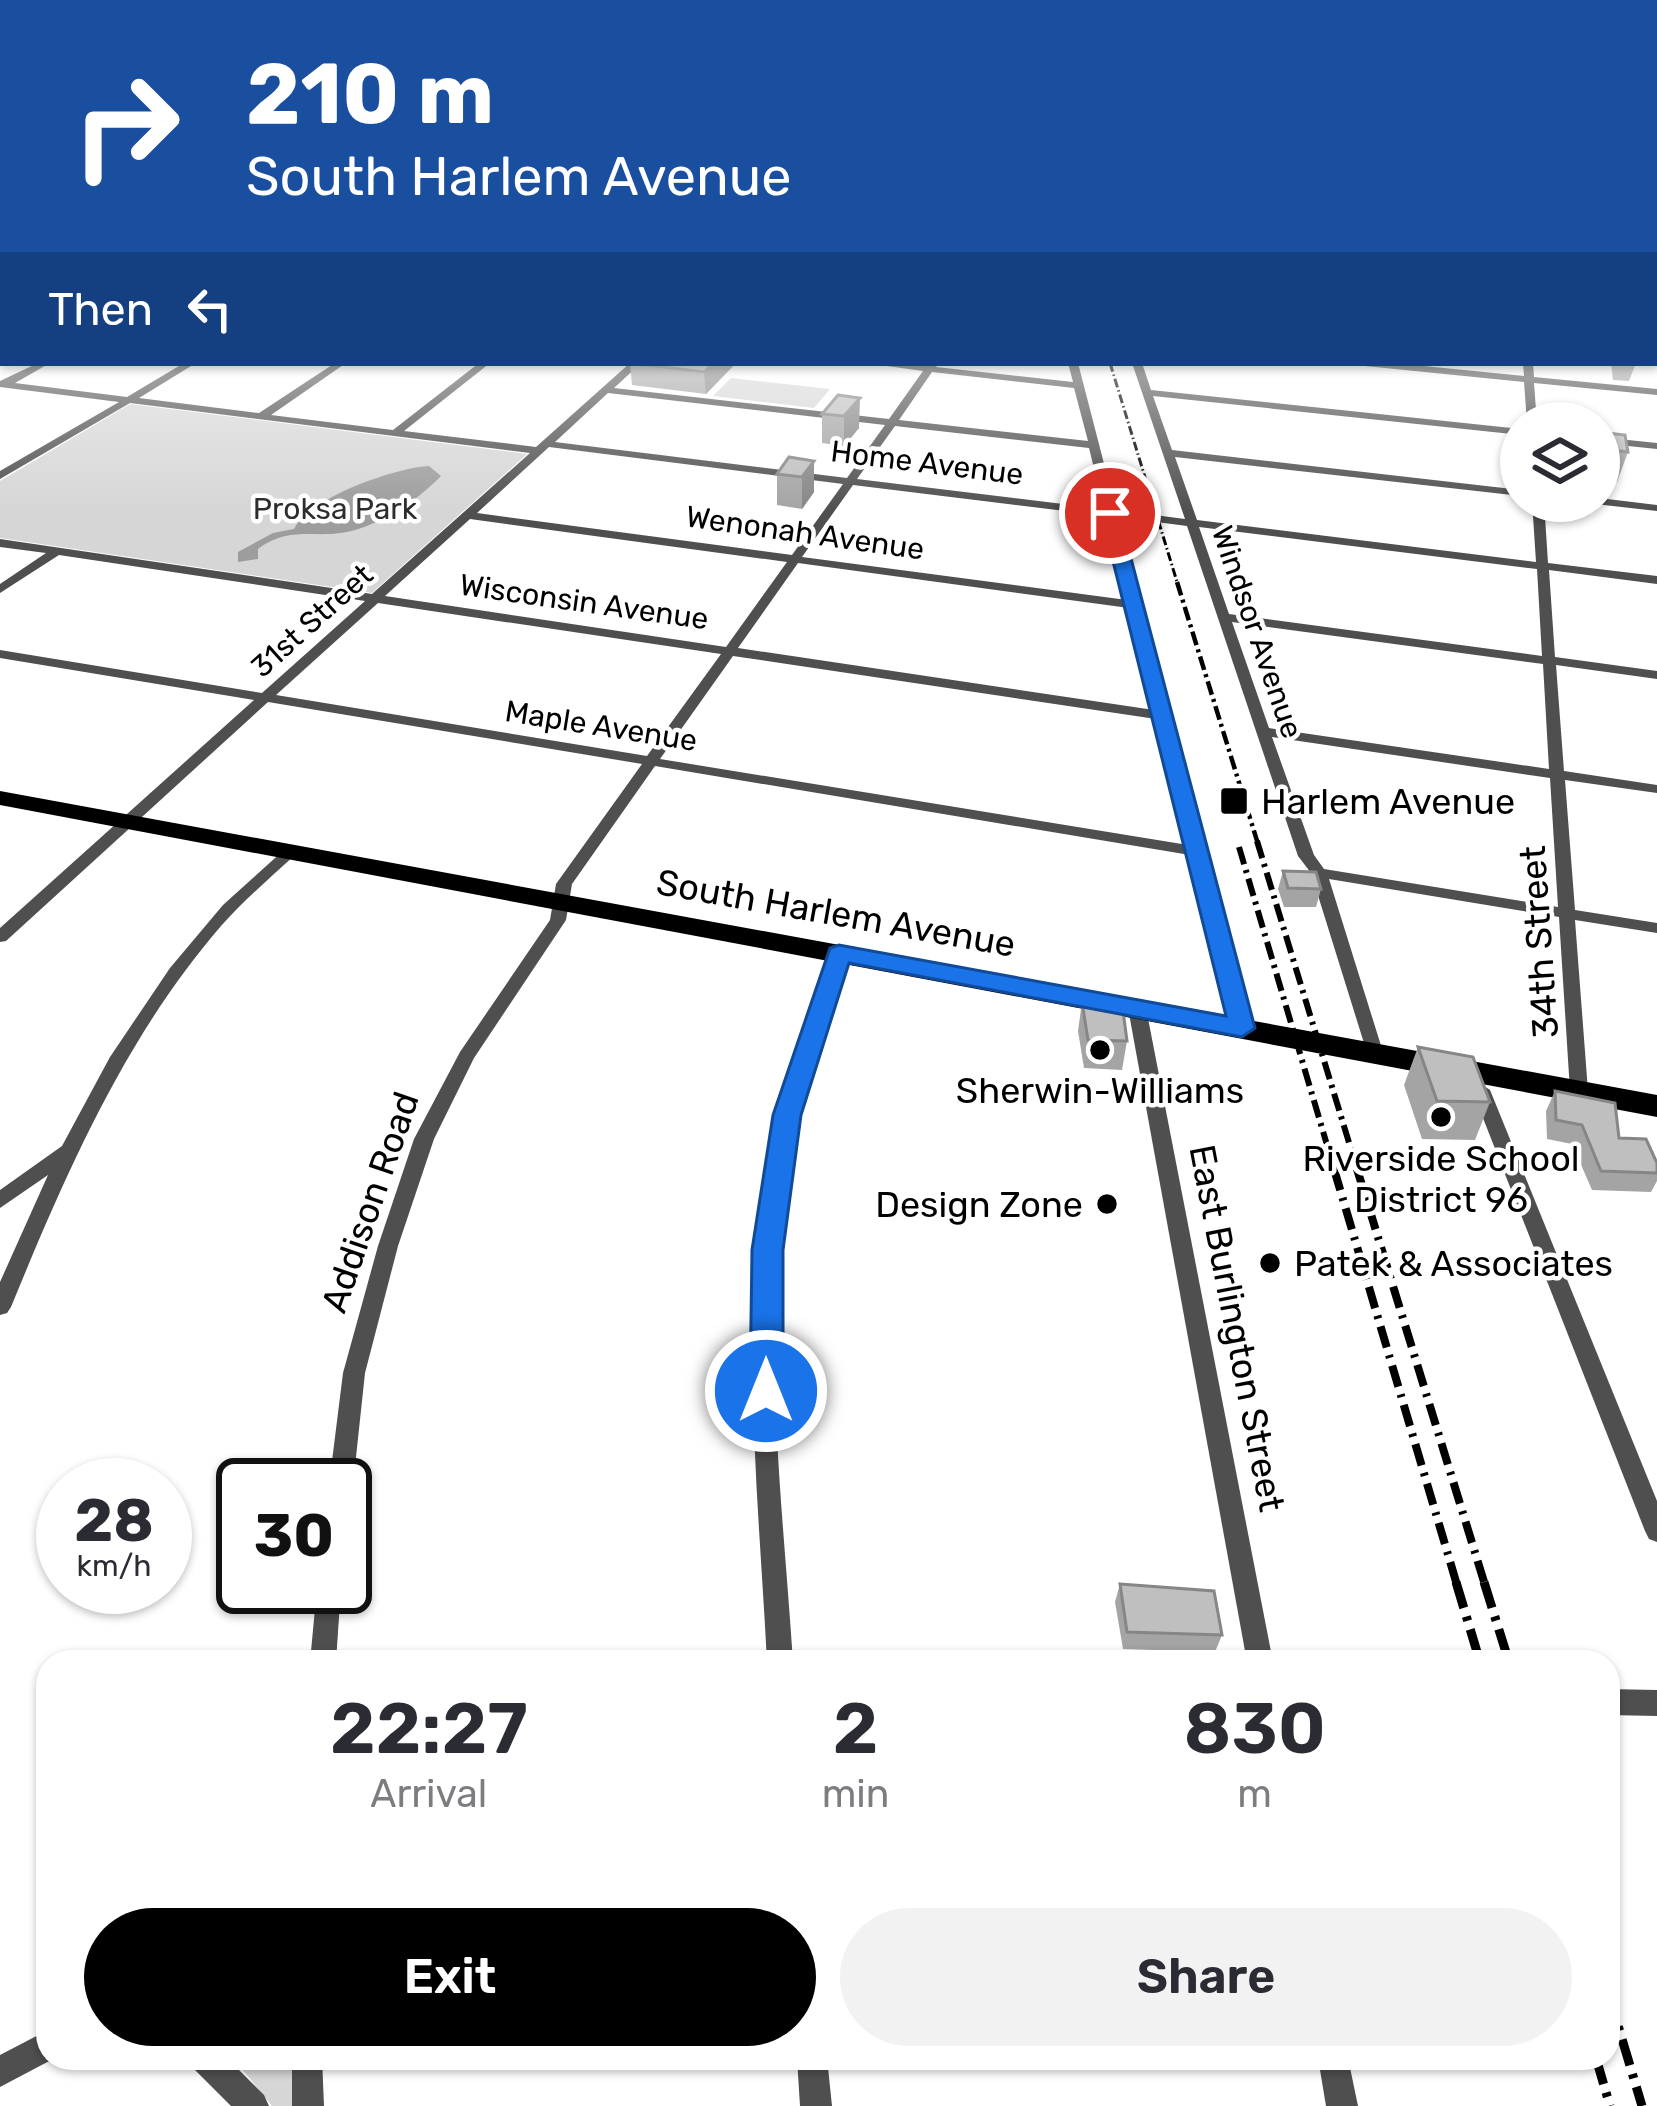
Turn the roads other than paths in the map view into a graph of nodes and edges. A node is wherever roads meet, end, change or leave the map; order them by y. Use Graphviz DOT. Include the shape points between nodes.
graph roads {
  1 [pos="39,366"];
  2 [pos="185,366"];
  3 [pos="337,366"];
  4 [pos="481,366"];
  5 [pos="634,366"];
  6 [pos="932,366"];
  7 [pos="1074,366"];
  8 [pos="1138,366"];
  9 [pos="1396,366"];
  10 [pos="1528,366"];
  11 [pos="1528,379"];
  12 [pos="2,385"];
  13 [pos="1078,385"];
  14 [pos="606,390"];
  15 [pos="1145,392"];
  16 [pos="1657,392"];
  17 [pos="129,399"];
  18 [pos="1530,402"];
  19 [pos="262,416"];
  20 [pos="893,422"];
  21 [pos="1500,430"];
  22 [pos="395,433"];
  23 [pos="1620,442"];
  24 [pos="1093,445"];
  25 [pos="1657,446"];
  26 [pos="543,448"];
  27 [pos="1167,453"];
  28 [pos="0,476"];
  29 [pos="851,481"];
  30 [pos="1500,491"];
  31 [pos="1620,504"];
  32 [pos="1657,508"];
  33 [pos="1110,513"];
  34 [pos="469,515"];
  35 [pos="1540,522"];
  36 [pos="1190,523"];
  37 [pos="0,543"];
  38 [pos="57,551"];
  39 [pos="796,559"];
  40 [pos="1544,566"];
  41 [pos="1657,580"];
  42 [pos="0,589"];
  43 [pos="376,598"];
  44 [pos="1133,604"];
  45 [pos="1226,617"];
  46 [pos="730,651"];
  47 [pos="0,654"];
  48 [pos="1550,660"];
  49 [pos="1657,675"];
  50 [pos="267,698"];
  51 [pos="1160,716"];
  52 [pos="1265,732"];
  53 [pos="652,761"];
  54 [pos="1558,774"];
  55 [pos="1657,789"];
  56 [pos="0,798"];
  57 [pos="130,822"];
  58 [pos="1194,850"];
  59 [pos="290,852"];
  60 [pos="1319,873"];
  61 [pos="560,902"];
  62 [pos="1567,914"];
  63 [pos="1657,928"];
  64 [pos="0,937"];
  65 [pos="839,953"];
  66 [pos="1137,1008"];
  67 [pos="1242,1028"];
  68 [pos="1374,1052"];
  69 [pos="1473,1071"];
  70 [pos="1579,1091"];
  71 [pos="1657,1106"];
  72 [pos="65,1152"];
  73 [pos="0,1201"];
  74 [pos="0,1307"];
  75 [pos="344,1458"];
  76 [pos="1657,1531"];
  77 [pos="326,1614"];
  78 [pos="323,1650"];
  79 [pos="779,1650"];
  80 [pos="1258,1650"];
  81 [pos="1620,1702"];
  82 [pos="1657,1703"];
  83 [pos="36,2052"];
  84 [pos="217,2070"];
  85 [pos="307,2070"];
  86 [pos="813,2070"];
  87 [pos="1335,2070"];
  88 [pos="0,2072"];
  89 [pos="253,2106"];
  90 [pos="308,2106"];
  91 [pos="816,2106"];
  92 [pos="1342,2106"];
  1 -- 12 [label="street"];
  2 -- 17 [label="street"];
  3 -- 19 [label="street"];
  4 -- 22 [label="street"];
  5 -- 14 [label="street, 31st Street"];
  6 -- 13 [label="street"];
  6 -- 20 [label="street, Addison Road"];
  7 -- 13 [label="street"];
  8 -- 15 [label="street, Windsor Avenue"];
  9 -- 11 [label="street"];
  10 -- 11 [label="street"];
  11 -- 16 [label="street"];
  11 -- 18 [label="street"];
  12 -- 17 [label="street, Home Avenue"];
  13 -- 24 [label="street"];
  14 -- 20 [label="street"];
  14 -- 26 [label="street, 31st Street"];
  15 -- 21 [label="street"];
  15 -- 27 [label="street, Windsor Avenue"];
  17 -- 19 [label="street, Home Avenue"];
  17 -- 28 [label="street"];
  19 -- 22 [label="street, Home Avenue"];
  20 -- 24 [label="street"];
  20 -- 29 [label="street, Addison Road"];
  22 -- 26 [label="street, Home Avenue"];
  23 -- 25 [label="street"];
  24 -- 33 [label="street"];
  26 -- 29 [label="street, Home Avenue"];
  26 -- 34 [label="street, 31st Street"];
  27 -- 30 [label="street"];
  27 -- 36 [label="street, Windsor Avenue"];
  29 -- 33 [label="street, Home Avenue"];
  29 -- 39 [label="street, Addison Road"];
  31 -- 32 [label="street"];
  33 -- 36 [label="street, Home Avenue"];
  33 -- 44 [label="street"];
  34 -- 39 [label="street, Wenonah Avenue"];
  34 -- 43 [label="street, 31st Street"];
  35 -- 40 [label="street, 34th Street"];
  36 -- 40 [label="street, Home Avenue"];
  36 -- 45 [label="street, Windsor Avenue"];
  37 -- 38 [label="street, Wisconsin Avenue"];
  38 -- 42 [label="street"];
  38 -- 43 [label="street, Wisconsin Avenue"];
  39 -- 44 [label="street, Wenonah Avenue"];
  39 -- 46 [label="street, Addison Road"];
  40 -- 41 [label="street, Home Avenue"];
  40 -- 48 [label="street, 34th Street"];
  43 -- 46 [label="street, Wisconsin Avenue"];
  43 -- 50 [label="street, 31st Street"];
  44 -- 51 [label="street"];
  45 -- 48 [label="street"];
  45 -- 52 [label="street, Windsor Avenue"];
  46 -- 51 [label="street, Wisconsin Avenue"];
  46 -- 53 [label="street, Addison Road"];
  47 -- 50 [label="street, Maple Avenue"];
  48 -- 49 [label="street"];
  48 -- 54 [label="street, 34th Street"];
  50 -- 53 [label="street, Maple Avenue"];
  50 -- 57 [label="street, 31st Street"];
  51 -- 58 [label="street"];
  52 -- 54 [label="street"];
  52 -- 60 [label="street, Windsor Avenue" via="1306,856"];
  53 -- 58 [label="street, Maple Avenue"];
  53 -- 61 [label="street, Addison Road" via="564,884"];
  54 -- 55 [label="street"];
  54 -- 62 [label="street, 34th Street"];
  56 -- 57 [label="main road, South Harlem Avenue"];
  57 -- 59 [label="main road, South Harlem Avenue"];
  57 -- 64 [label="street, 31st Street"];
  58 -- 67 [label="street"];
  59 -- 61 [label="main road, South Harlem Avenue"];
  59 -- 72 [label="street" via="195,947"];
  60 -- 62 [label="street"];
  60 -- 68 [label="street, Windsor Avenue"];
  61 -- 65 [label="main road, South Harlem Avenue"];
  61 -- 75 [label="street, Addison Road" via="558,920 466,1056 424,1139 354,1373"];
  62 -- 63 [label="street"];
  62 -- 70 [label="street, 34th Street"];
  65 -- 66 [label="main road, South Harlem Avenue"];
  65 -- 79 [label="street" via="787,1115 767,1250"];
  66 -- 67 [label="main road, South Harlem Avenue"];
  66 -- 80 [label="street, East Burlington Street"];
  67 -- 68 [label="main road, South Harlem Avenue"];
  68 -- 69 [label="main road, South Harlem Avenue"];
  69 -- 70 [label="main road, South Harlem Avenue"];
  69 -- 76 [label="street"];
  70 -- 71 [label="main road, South Harlem Avenue"];
  72 -- 73 [label="street"];
  72 -- 74 [label="street"];
  77 -- 78 [label="street"];
  81 -- 82 [label="street"];
  83 -- 88 [label="street"];
  84 -- 89 [label="street"];
  85 -- 90 [label="street"];
  86 -- 91 [label="street"];
  87 -- 92 [label="street"];
}
